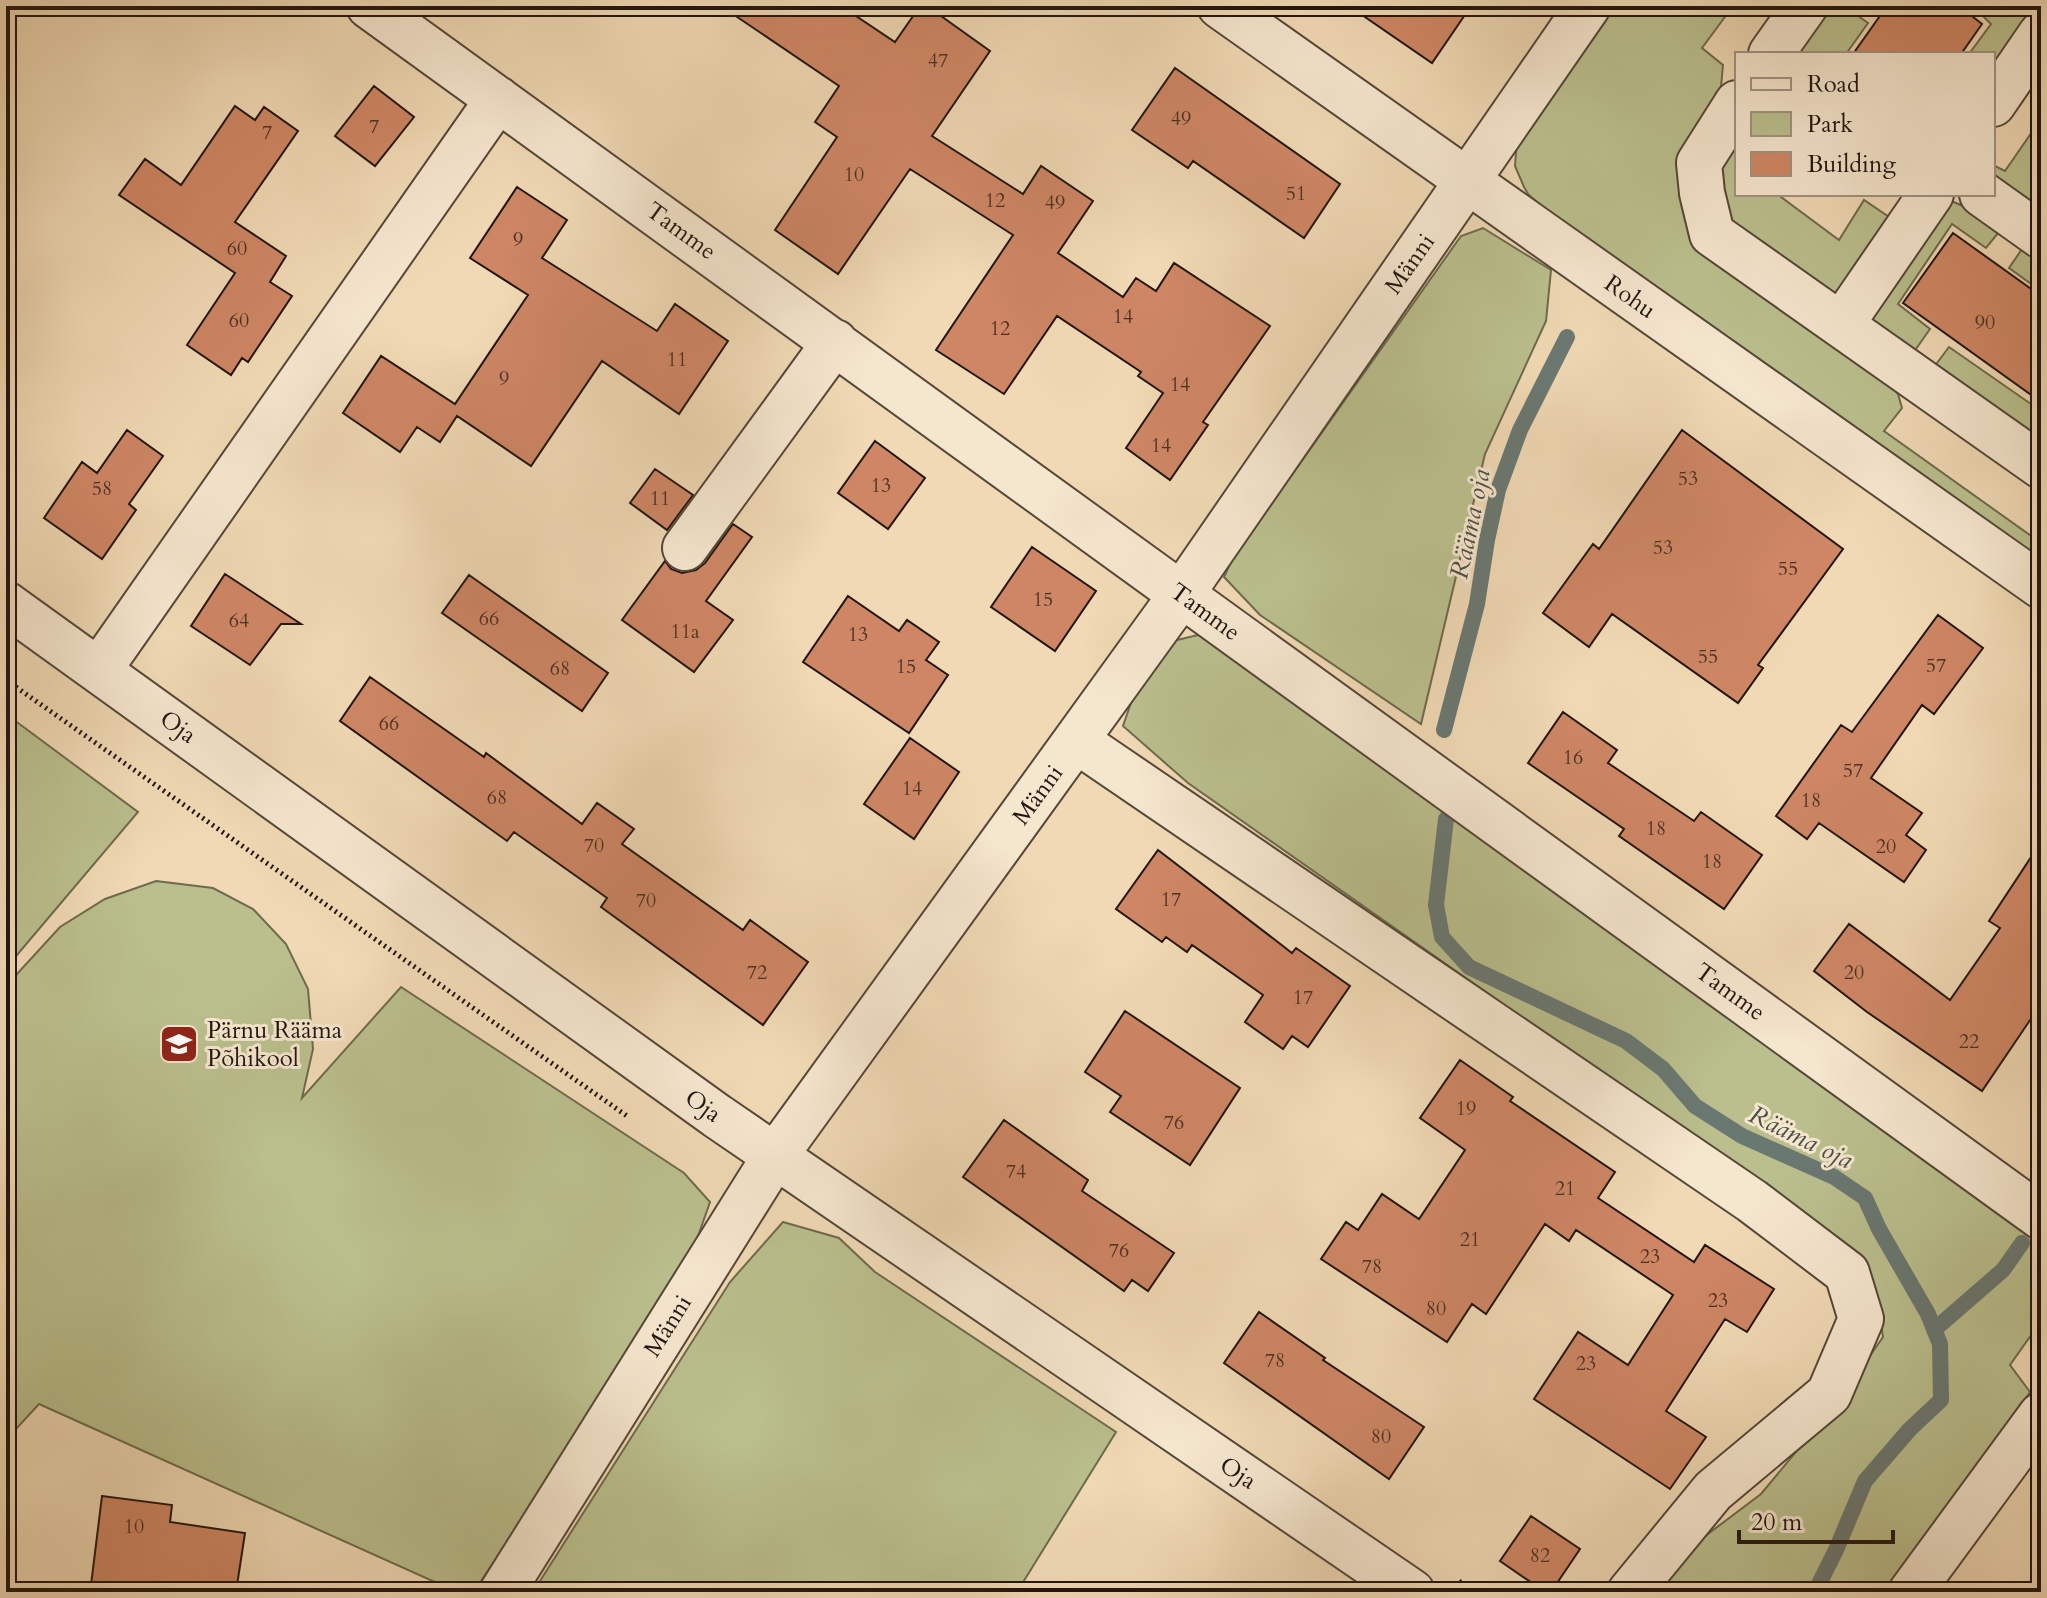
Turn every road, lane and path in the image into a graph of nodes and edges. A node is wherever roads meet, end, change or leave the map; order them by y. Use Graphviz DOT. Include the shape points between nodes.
graph roads {
  1 [pos="369,6"];
  2 [pos="1220,6"];
  3 [pos="1588,6"];
  4 [pos="1805,6"];
  5 [pos="2041,34"];
  6 [pos="1772,52"];
  7 [pos="498,99"];
  8 [pos="1995,101"];
  9 [pos="1735,106"];
  10 [pos="1466,182"];
  11 [pos="1930,196"];
  12 [pos="1985,196"];
  13 [pos="2041,236"];
  14 [pos="1841,325"];
  15 [pos="835,342"];
  16 [pos="2041,466"];
  17 [pos="685,548"];
  18 [pos="2041,586"];
  19 [pos="1181,595"];
  20 [pos="6,604"];
  21 [pos="99,670"];
  22 [pos="6,680"];
  23 [pos="1077,741"];
  24 [pos="635,1122"];
  25 [pos="775,1156"];
  26 [pos="2041,1217"];
  27 [pos="2041,1415"];
  28 [pos="502,1592"];
  29 [pos="1412,1592"];
  30 [pos="1630,1592"];
  31 [pos="1911,1592"];
  1 -- 7 [label="street, Tamme"];
  2 -- 10 [label="street, Rohu"];
  3 -- 10 [label="street, Männi"];
  4 -- 6 [label="street"];
  5 -- 8 [label="street"];
  7 -- 15 [label="street, Tamme"];
  7 -- 21 [label="street"];
  9 -- 14 [label="street" via="1699,163 1712,234"];
  10 -- 18 [label="street, Rohu"];
  10 -- 19 [label="street, Männi"];
  11 -- 14 [label="street"];
  12 -- 13 [label="street"];
  14 -- 16 [label="street"];
  15 -- 17 [label="street"];
  15 -- 19 [label="street, Tamme"];
  19 -- 23 [label="street, Männi"];
  19 -- 26 [label="street, Tamme"];
  20 -- 21 [label="street, Oja"];
  21 -- 25 [label="street, Oja"];
  22 -- 24 [label="path"];
  23 -- 25 [label="street, Männi"];
  23 -- 30 [label="street" via="1752,1201 1847,1273 1861,1319 1829,1394 1713,1491"];
  25 -- 28 [label="street, Männi"];
  25 -- 29 [label="street, Oja"];
  27 -- 31 [label="street"];
}
